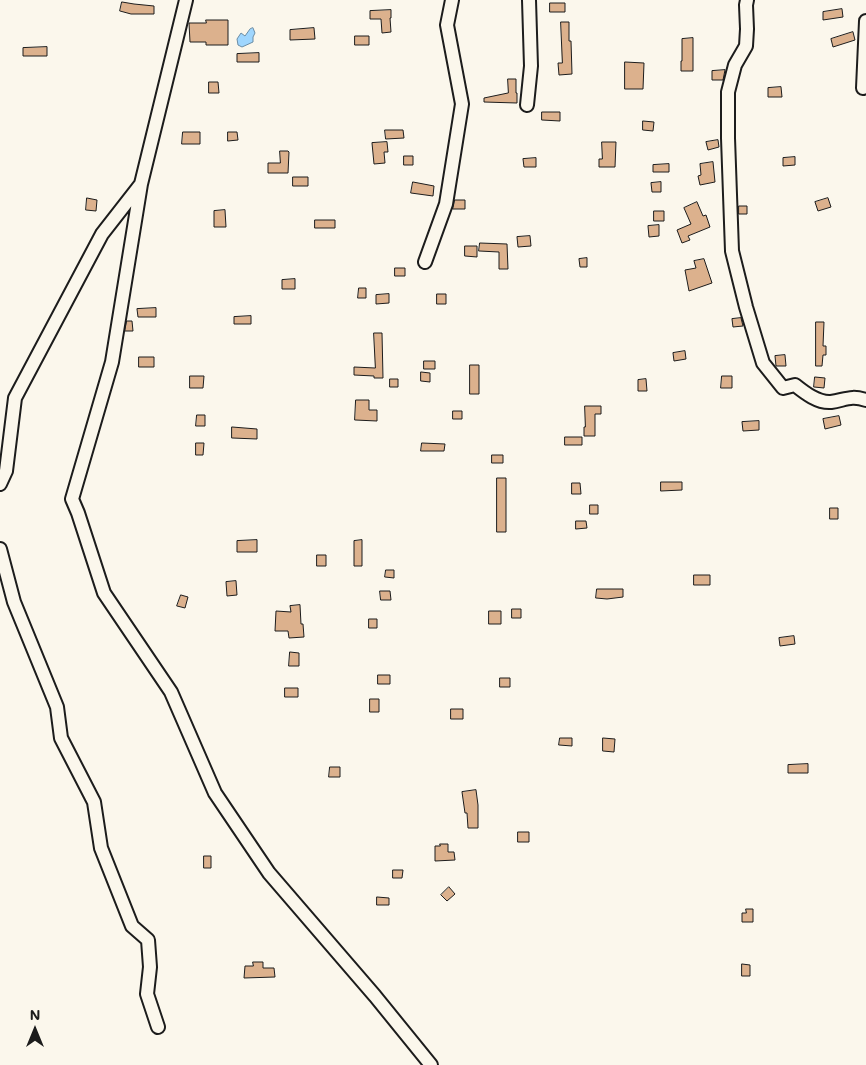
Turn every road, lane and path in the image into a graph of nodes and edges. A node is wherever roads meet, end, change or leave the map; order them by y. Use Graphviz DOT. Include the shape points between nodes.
graph roads {
  1 [pos="186,0"];
  2 [pos="452,0"];
  3 [pos="529,0"];
  4 [pos="747,0"];
  5 [pos="866,22"];
  6 [pos="863,88"];
  7 [pos="527,105"];
  8 [pos="141,184"];
  9 [pos="425,262"];
  10 [pos="866,400"];
  11 [pos="0,484"];
  12 [pos="0,549"];
  13 [pos="9,582"];
  14 [pos="0,592"];
  15 [pos="158,1027"];
  16 [pos="431,1065"];
  1 -- 8 [label="street"];
  2 -- 9 [label="street" via="447,25 462,104 446,204"];
  3 -- 7 [label="street" via="531,66"];
  4 -- 10 [label="street" via="746,46 735,66 728,92 732,251 746,307 763,363 783,388 795,385 821,401 856,396"];
  5 -- 6 [label="street"];
  8 -- 11 [label="street" via="102,234 15,398 6,471"];
  8 -- 16 [label="street" via="112,362 72,500 104,593 171,692 215,793 269,873"];
  12 -- 13 [label="street"];
  13 -- 14 [label="street"];
  13 -- 15 [label="street" via="57,708 61,738 94,802 102,848 132,926 148,940 147,994"];
}
